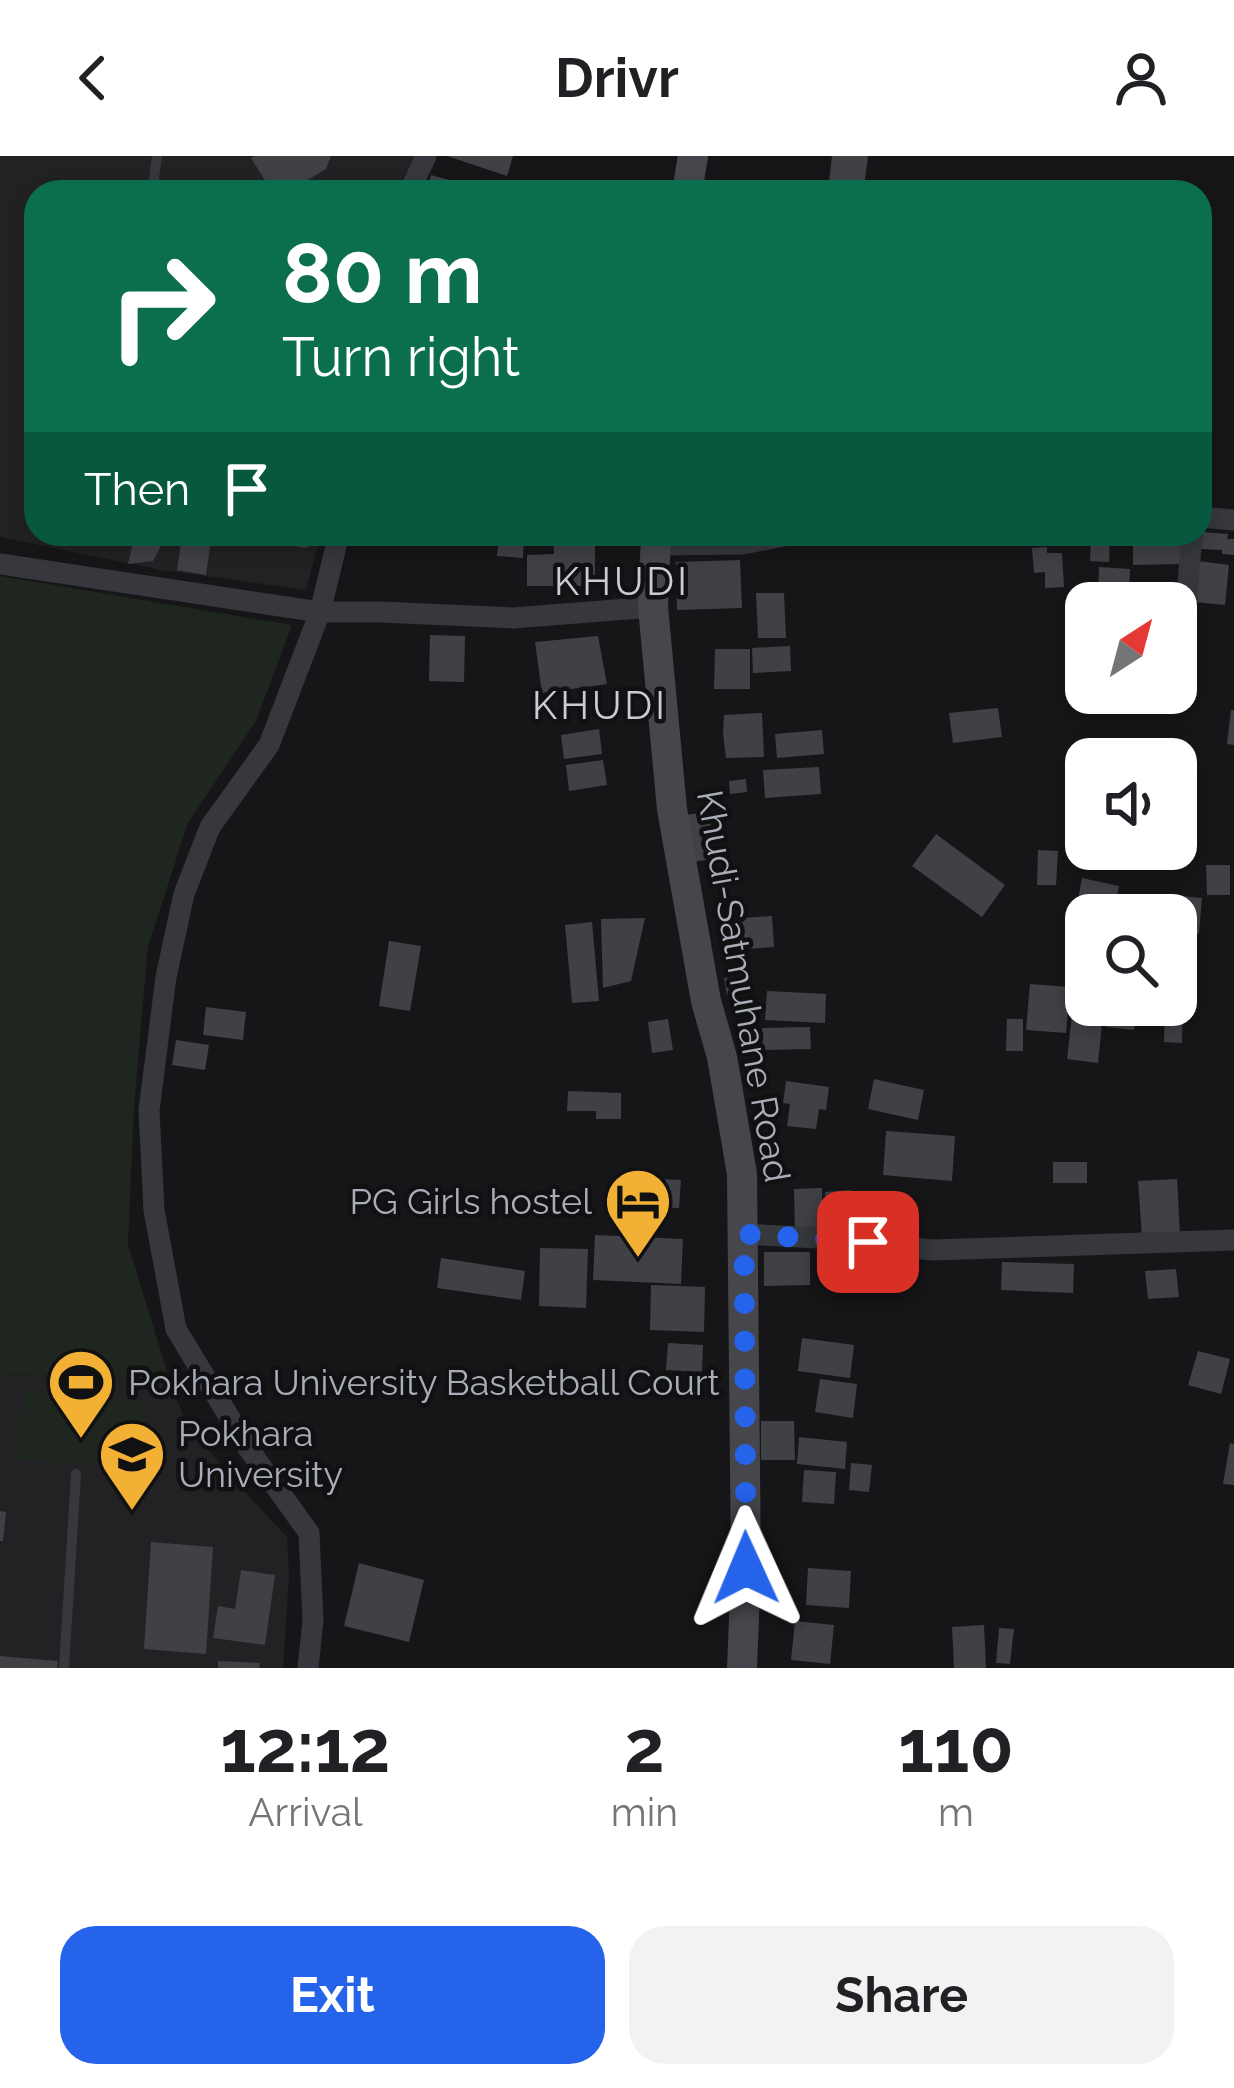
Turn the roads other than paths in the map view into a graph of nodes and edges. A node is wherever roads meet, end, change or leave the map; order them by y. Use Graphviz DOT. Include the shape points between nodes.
graph roads {
  1 [pos="336,546"];
  2 [pos="657,546"];
  3 [pos="1191,546"];
  4 [pos="0,564"];
  5 [pos="1188,582"];
  6 [pos="653,607"];
  7 [pos="320,612"];
  8 [pos="744,1234"];
  9 [pos="1234,1240"];
  10 [pos="76,1474"];
  11 [pos="64,1668"];
  12 [pos="308,1668"];
  13 [pos="742,1668"];
  1 -- 7 [label="street"];
  2 -- 6 [label="main road, Khudi-Satmuhane Road"];
  3 -- 5 [label="street"];
  4 -- 7 [label="street"];
  6 -- 7 [label="street" via="513,618"];
  6 -- 8 [label="main road, Khudi-Satmuhane Road" via="672,809 733,1118"];
  7 -- 12 [label="street" via="269,745 210,826 184,894 149,1110 154,1210 176,1329 309,1533"];
  8 -- 9 [label="street" via="932,1250"];
  8 -- 13 [label="main road, Khudi-Satmuhane Road"];
  10 -- 11 [label="lane"];
}
